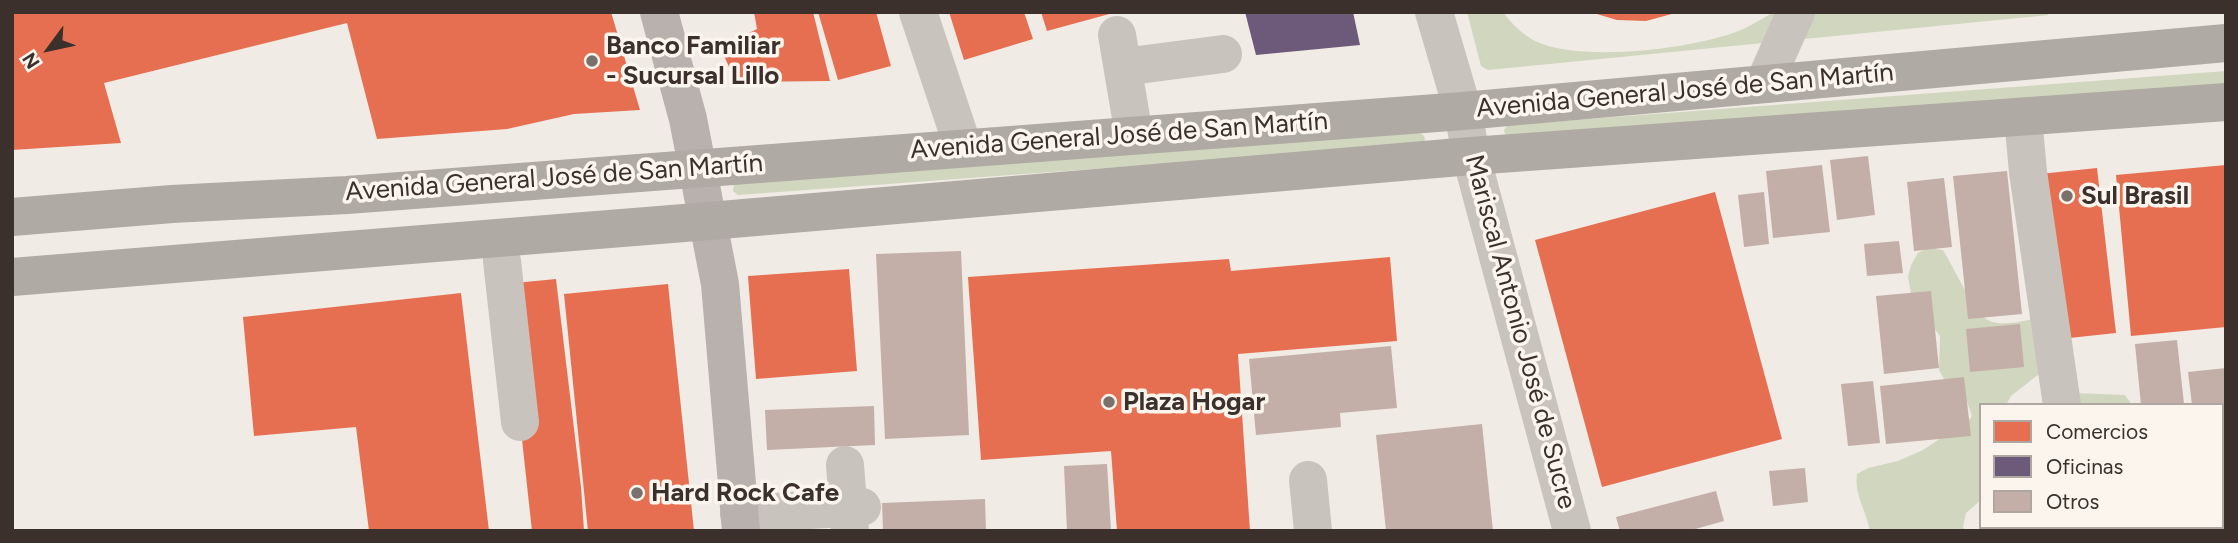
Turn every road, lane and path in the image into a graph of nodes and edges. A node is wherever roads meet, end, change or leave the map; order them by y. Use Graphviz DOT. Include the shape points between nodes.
graph roads {
  1 [pos="659,12"];
  2 [pos="918,12"];
  3 [pos="1434,12"];
  4 [pos="1796,12"];
  5 [pos="2226,43"];
  6 [pos="1223,54"];
  7 [pos="1764,84"];
  8 [pos="2226,102"];
  9 [pos="1463,111"];
  10 [pos="2023,117"];
  11 [pos="1134,135"];
  12 [pos="963,147"];
  13 [pos="1471,156"];
  14 [pos="699,167"];
  15 [pos="12,217"];
  16 [pos="709,221"];
  17 [pos="502,261"];
  18 [pos="12,277"];
  19 [pos="2062,403"];
  20 [pos="520,422"];
  21 [pos="845,465"];
  22 [pos="1308,480"];
  23 [pos="854,515"];
  24 [pos="740,522"];
  25 [pos="1313,531"];
  26 [pos="1572,531"];
  1 -- 14 [label="main road"];
  2 -- 12 [label="street"];
  3 -- 9 [label="street, Mariscal Antonio José de Sucre"];
  4 -- 7 [label="street"];
  5 -- 7 [label="highway, Avenida General José de San Martín"];
  6 -- 11 [label="street" via="1120,51"];
  7 -- 9 [label="highway, Avenida General José de San Martín"];
  8 -- 10 [label="highway, Avenida General José de San Martín"];
  9 -- 11 [label="highway, Avenida General José de San Martín"];
  9 -- 13 [label="street, Mariscal Antonio José de Sucre"];
  10 -- 13 [label="highway, Avenida General José de San Martín"];
  10 -- 19 [label="street"];
  11 -- 12 [label="highway, Avenida General José de San Martín"];
  12 -- 14 [label="highway, Avenida General José de San Martín"];
  13 -- 16 [label="highway, Avenida General José de San Martín"];
  13 -- 26 [label="street, Mariscal Antonio José de Sucre"];
  14 -- 15 [label="highway, Avenida General José de San Martín"];
  14 -- 16 [label="main road"];
  16 -- 18 [label="highway, Avenida General José de San Martín"];
  16 -- 24 [label="main road" via="721,292"];
  17 -- 20 [label="street"];
  21 -- 23 [label="street"];
  22 -- 25 [label="street"];
  23 -- 24 [label="street"];
}
